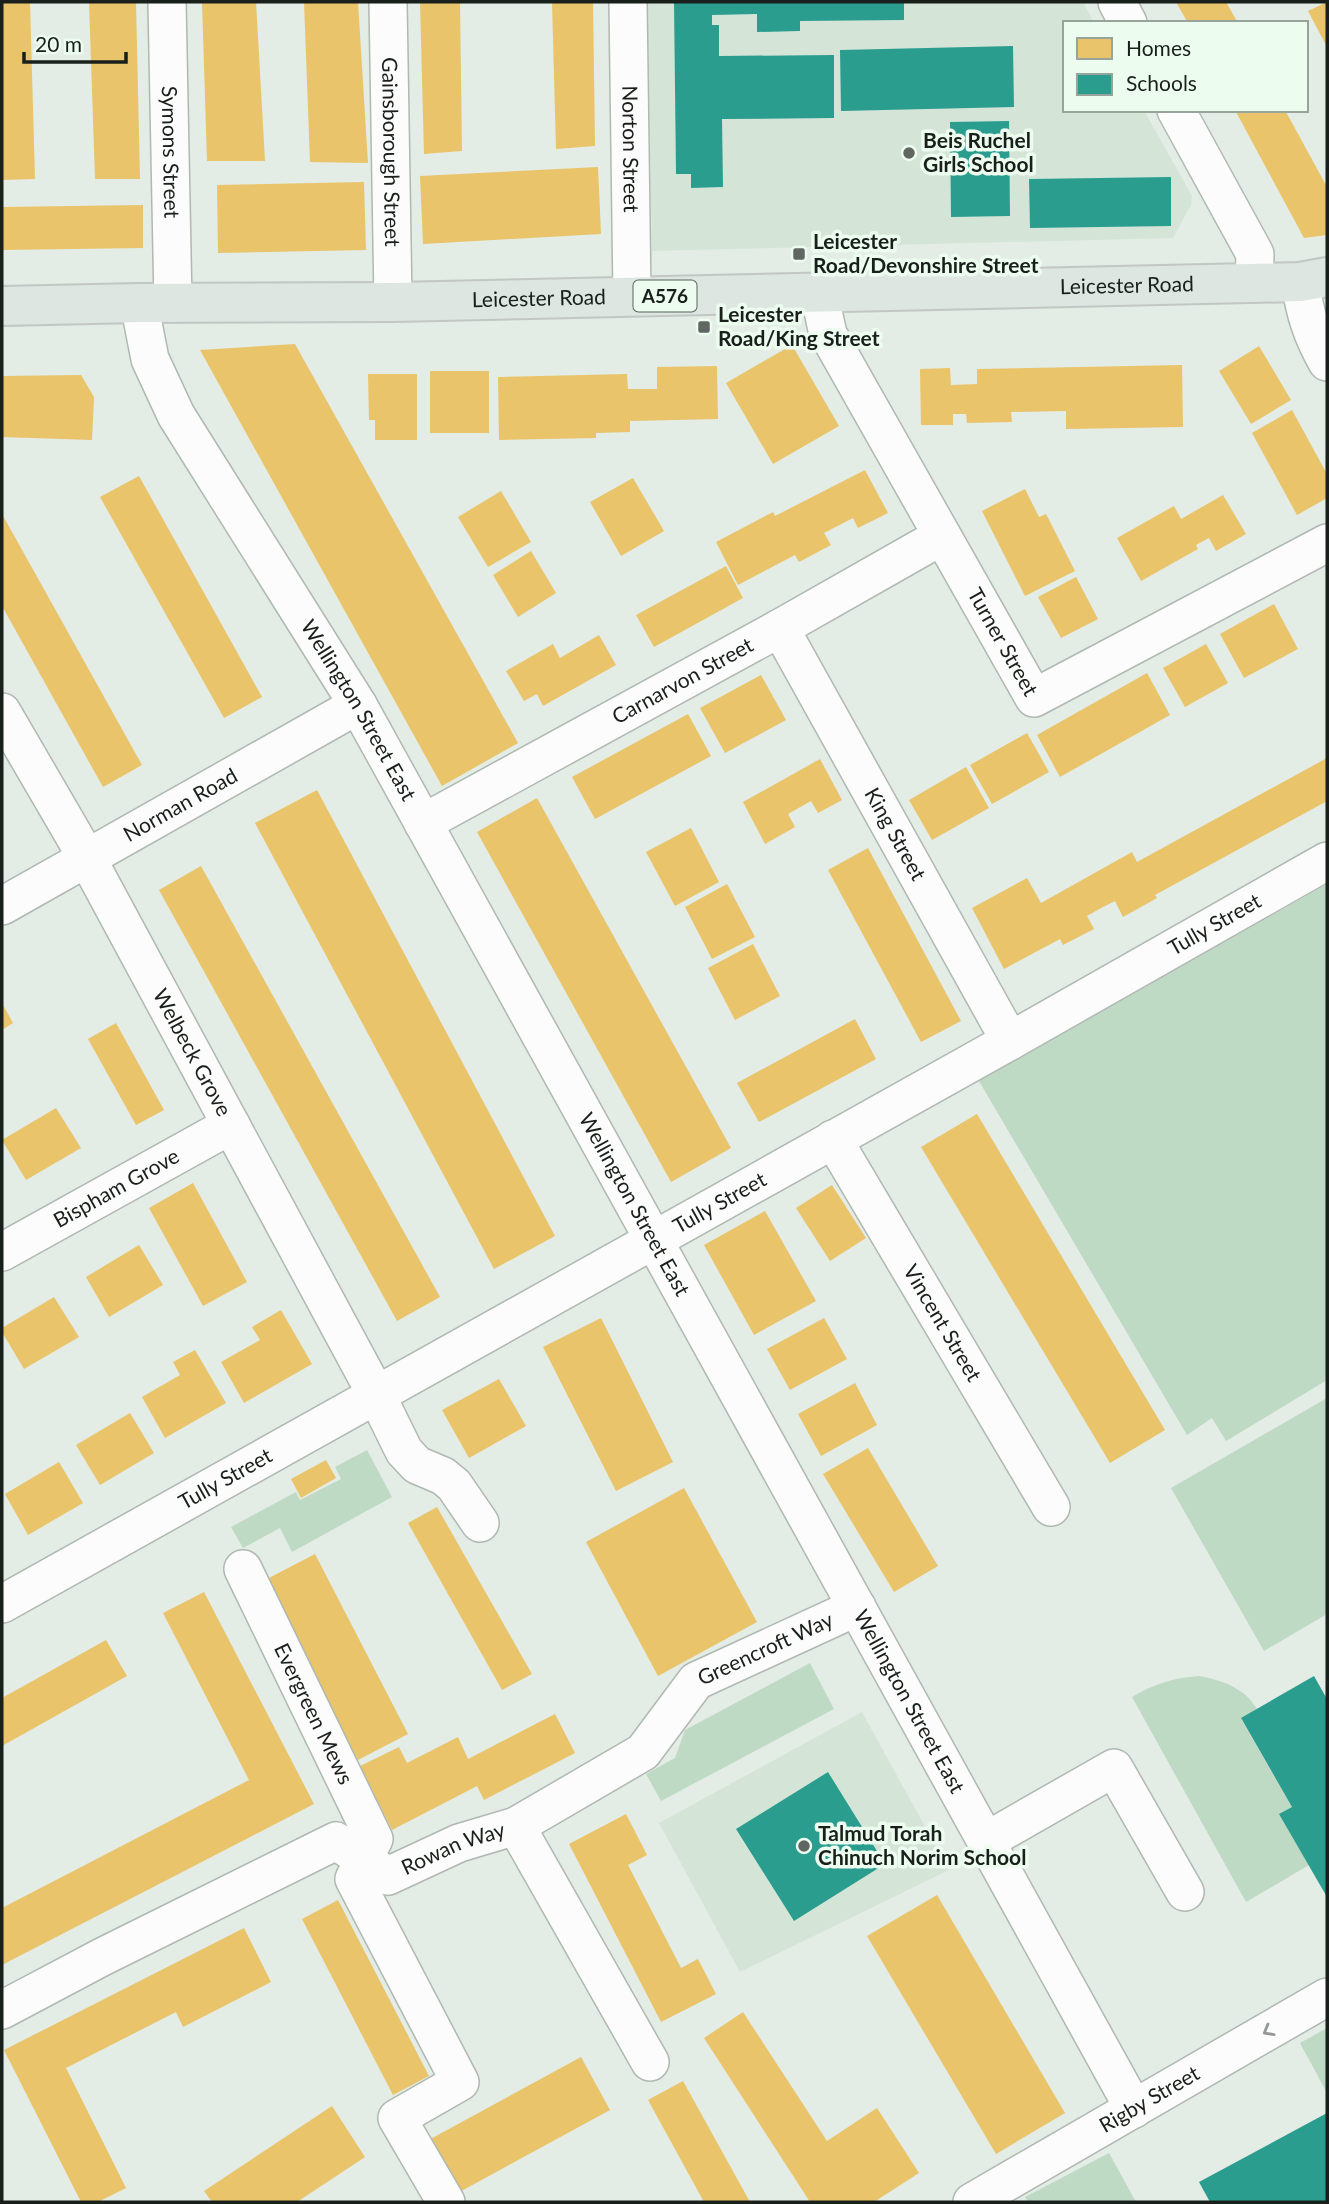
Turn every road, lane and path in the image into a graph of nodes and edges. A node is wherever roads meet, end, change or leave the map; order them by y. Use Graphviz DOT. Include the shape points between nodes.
graph roads {
  1 [pos="167,2"];
  2 [pos="388,2"];
  3 [pos="628,2"];
  4 [pos="1117,2"];
  5 [pos="1127,21"];
  6 [pos="1177,112"];
  7 [pos="1314,279"];
  8 [pos="1254,283"];
  9 [pos="819,293"];
  10 [pos="632,296"];
  11 [pos="393,302"];
  12 [pos="156,303"];
  13 [pos="2,306"];
  14 [pos="1327,362"];
  15 [pos="942,537"];
  16 [pos="1327,543"];
  17 [pos="780,628"];
  18 [pos="358,705"];
  19 [pos="2,712"];
  20 [pos="423,823"];
  21 [pos="87,858"];
  22 [pos="1327,861"];
  23 [pos="2,906"];
  24 [pos="1010,1041"];
  25 [pos="231,1125"];
  26 [pos="833,1139"];
  27 [pos="654,1240"];
  28 [pos="2,1251"];
  29 [pos="377,1396"];
  30 [pos="1052,1507"];
  31 [pos="480,1523"];
  32 [pos="243,1569"];
  33 [pos="4,1598"];
  34 [pos="857,1607"];
  35 [pos="516,1826"];
  36 [pos="986,1841"];
  37 [pos="364,1860"];
  38 [pos="1185,1892"];
  39 [pos="1327,1997"];
  40 [pos="2,2010"];
  41 [pos="650,2062"];
  42 [pos="1134,2109"];
  43 [pos="446,2202"];
  44 [pos="972,2202"];
  1 -- 12 [label="street, Symons Street"];
  2 -- 11 [label="street, Gainsborough Street"];
  3 -- 10 [label="street, Norton Street"];
  4 -- 5 [label="street"];
  6 -- 8 [label="street" via="1255,254"];
  7 -- 8 [label="main road, Leicester Road / A576"];
  7 -- 14 [label="street" via="1304,309"];
  8 -- 9 [label="main road, Leicester Road / A576"];
  9 -- 10 [label="main road, Leicester Road / A576"];
  9 -- 15 [label="street, Turner Street" via="828,334"];
  10 -- 11 [label="main road, Leicester Road / A576"];
  11 -- 12 [label="main road, Leicester Road / A576"];
  12 -- 13 [label="main road, Leicester Road / A576"];
  12 -- 18 [label="street, Wellington Street East" via="150,359 176,415"];
  15 -- 16 [label="street, Turner Street" via="1034,698"];
  15 -- 17 [label="street, Carnarvon Street"];
  17 -- 20 [label="street, Carnarvon Street"];
  17 -- 24 [label="street, King Street"];
  18 -- 20 [label="street, Wellington Street East"];
  18 -- 21 [label="street, Norman Road"];
  19 -- 21 [label="street, Welbeck Grove"];
  20 -- 27 [label="street, Wellington Street East"];
  21 -- 23 [label="street, Norman Road"];
  21 -- 25 [label="street, Welbeck Grove"];
  22 -- 24 [label="street, Tully Street"];
  24 -- 26 [label="street, Tully Street"];
  25 -- 28 [label="street, Bispham Grove"];
  25 -- 29 [label="street, Welbeck Grove"];
  26 -- 27 [label="street, Tully Street"];
  26 -- 30 [label="street, Vincent Street"];
  27 -- 29 [label="street, Tully Street"];
  27 -- 34 [label="street, Wellington Street East"];
  29 -- 31 [label="street, Welbeck Grove" via="404,1451 417,1465 454,1485"];
  29 -- 33 [label="street, Tully Street"];
  32 -- 37 [label="street, Evergreen Mews" via="374,1839"];
  34 -- 35 [label="street, Greencroft Way" via="696,1681 643,1752"];
  34 -- 36 [label="street, Wellington Street East"];
  35 -- 37 [label="street, Rowan Way" via="459,1843 388,1876"];
  35 -- 41 [label="street, Rowan Way"];
  36 -- 38 [label="street" via="1114,1768"];
  36 -- 42 [label="street, Wellington Street East"];
  37 -- 40 [label="street, Rowan Way" via="335,1841"];
  37 -- 43 [label="street" via="354,1879 460,2082 397,2118"];
  39 -- 42 [label="street, Rigby Street, one-way"];
  42 -- 44 [label="street, Rigby Street"];
}
